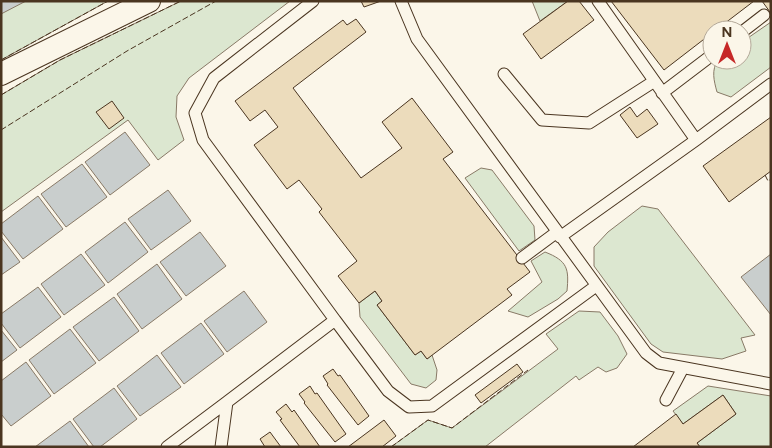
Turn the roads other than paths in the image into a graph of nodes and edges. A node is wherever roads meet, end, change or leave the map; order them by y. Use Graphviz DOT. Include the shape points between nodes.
graph roads {
  1 [pos="149,1"];
  2 [pos="313,1"];
  3 [pos="401,1"];
  4 [pos="598,1"];
  5 [pos="764,16"];
  6 [pos="752,25"];
  7 [pos="702,63"];
  8 [pos="1,74"];
  9 [pos="504,74"];
  10 [pos="653,82"];
  11 [pos="771,84"];
  12 [pos="662,94"];
  13 [pos="696,140"];
  14 [pos="559,235"];
  15 [pos="522,258"];
  16 [pos="596,286"];
  17 [pos="335,320"];
  18 [pos="684,368"];
  19 [pos="771,384"];
  20 [pos="666,400"];
  21 [pos="227,402"];
  22 [pos="167,447"];
  23 [pos="221,447"];
  1 -- 8 [label="street"];
  2 -- 17 [label="lane" via="214,78 194,113 203,140"];
  3 -- 14 [label="lane" via="417,39"];
  4 -- 10 [label="lane"];
  5 -- 6 [label="lane"];
  7 -- 12 [label="lane"];
  9 -- 10 [label="lane" via="542,120 589,123"];
  10 -- 12 [label="lane"];
  11 -- 13 [label="lane"];
  12 -- 13 [label="lane"];
  13 -- 14 [label="lane"];
  14 -- 15 [label="lane"];
  14 -- 16 [label="lane"];
  16 -- 17 [label="lane" via="432,406 409,407 388,391"];
  16 -- 18 [label="lane" via="646,353 658,363"];
  17 -- 21 [label="lane"];
  18 -- 19 [label="lane"];
  18 -- 20 [label="lane"];
  21 -- 22 [label="lane"];
  21 -- 23 [label="lane"];
}
